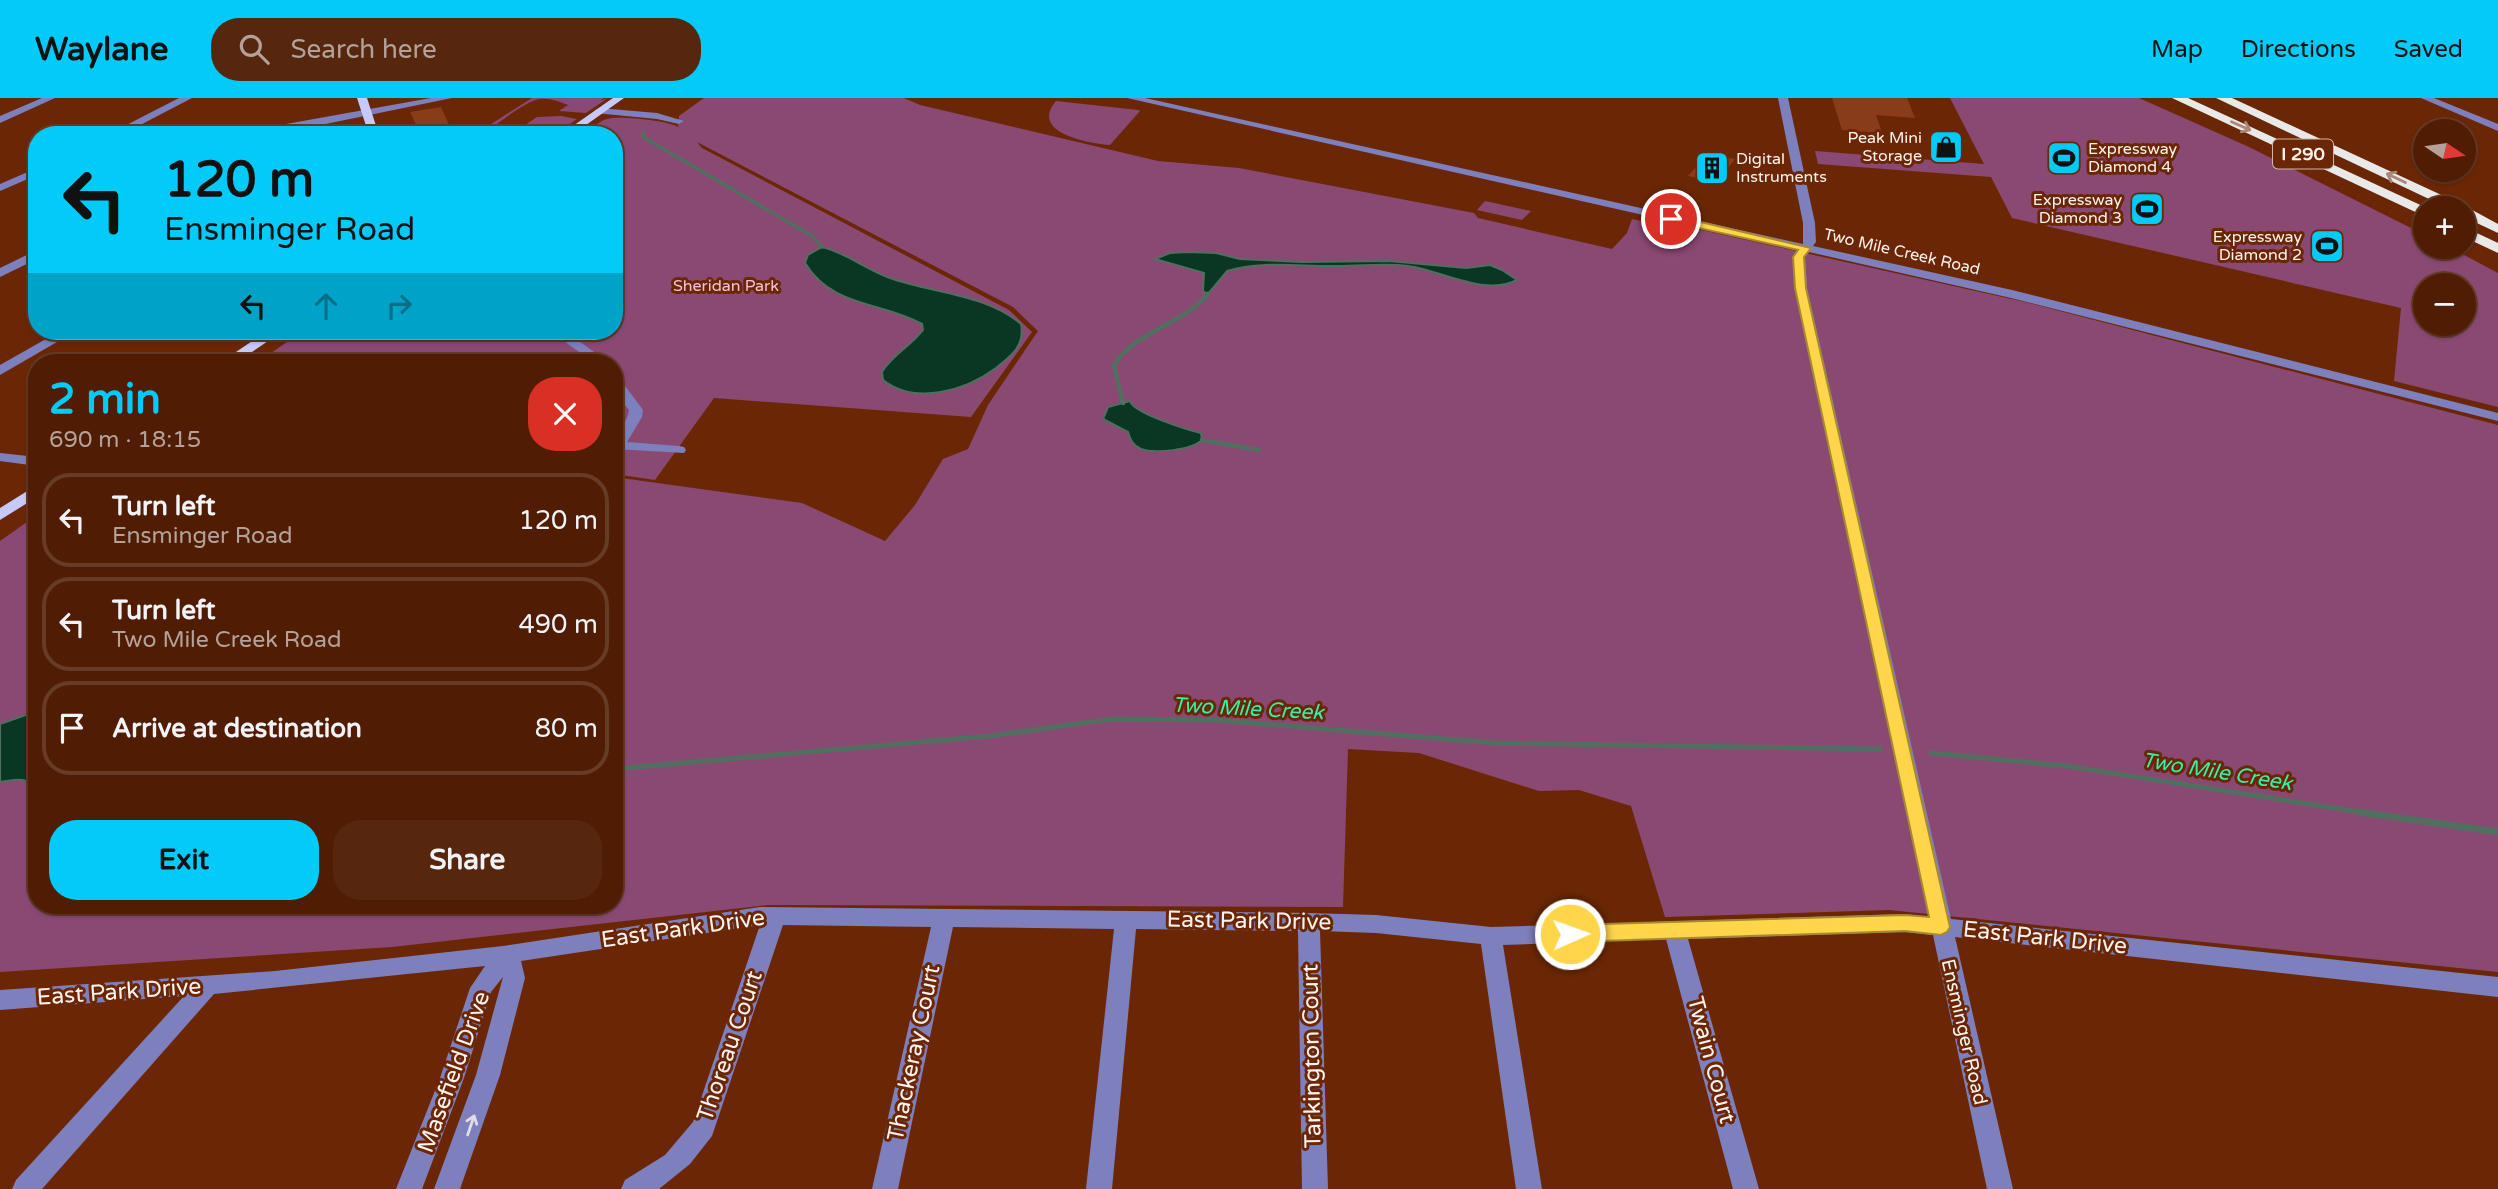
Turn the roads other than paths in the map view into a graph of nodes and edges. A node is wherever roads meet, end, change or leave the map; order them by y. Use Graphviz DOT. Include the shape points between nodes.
graph roads {
  1 [pos="50,98"];
  2 [pos="187,98"];
  3 [pos="362,98"];
  4 [pos="447,98"];
  5 [pos="619,98"];
  6 [pos="1132,98"];
  7 [pos="1783,98"];
  8 [pos="2178,98"];
  9 [pos="2222,98"];
  10 [pos="2426,98"];
  11 [pos="599,111"];
  12 [pos="367,112"];
  13 [pos="0,120"];
  14 [pos="679,121"];
  15 [pos="129,126"];
  16 [pos="291,126"];
  17 [pos="371,126"];
  18 [pos="578,126"];
  19 [pos="2498,128"];
  20 [pos="28,175"];
  21 [pos="0,188"];
  22 [pos="2432,196"];
  23 [pos="2413,207"];
  24 [pos="2476,218"];
  25 [pos="2498,229"];
  26 [pos="2476,237"];
  27 [pos="1805,248"];
  28 [pos="2498,249"];
  29 [pos="28,259"];
  30 [pos="0,273"];
  31 [pos="53,340"];
  32 [pos="262,340"];
  33 [pos="570,340"];
  34 [pos="29,354"];
  35 [pos="240,354"];
  36 [pos="590,354"];
  37 [pos="28,355"];
  38 [pos="0,371"];
  39 [pos="623,393"];
  40 [pos="2498,417"];
  41 [pos="623,435"];
  42 [pos="623,446"];
  43 [pos="679,450"];
  44 [pos="0,457"];
  45 [pos="28,460"];
  46 [pos="28,497"];
  47 [pos="0,515"];
  48 [pos="775,916"];
  49 [pos="944,918"];
  50 [pos="1126,919"];
  51 [pos="1309,922"];
  52 [pos="1941,927"];
  53 [pos="1675,931"];
  54 [pos="1490,936"];
  55 [pos="508,954"];
  56 [pos="207,986"];
  57 [pos="2498,987"];
  58 [pos="4,1003"];
  59 [pos="25,1189"];
  60 [pos="409,1189"];
  61 [pos="447,1189"];
  62 [pos="635,1189"];
  63 [pos="885,1189"];
  64 [pos="1099,1189"];
  65 [pos="1315,1189"];
  66 [pos="1529,1189"];
  67 [pos="1746,1189"];
  68 [pos="2000,1189"];
  1 -- 13 [label="street"];
  2 -- 15 [label="street"];
  3 -- 12 [label="main road"];
  4 -- 12 [label="street"];
  5 -- 11 [label="main road"];
  6 -- 27 [label="street, Two Mile Creek Road"];
  7 -- 27 [label="street, Ensminger Road" via="1807,205 1810,239"];
  8 -- 23 [label="highway, I 290, one-way"];
  22 -- 9 [label="highway, I 290, one-way"];
  10 -- 19 [label="street"];
  11 -- 14 [label="street"];
  11 -- 18 [label="main road"];
  12 -- 16 [label="street"];
  12 -- 17 [label="main road"];
  20 -- 21 [label="street"];
  24 -- 25 [label="highway"];
  26 -- 28 [label="highway"];
  27 -- 40 [label="street, Two Mile Creek Road" via="2012,294"];
  27 -- 52 [label="street, Ensminger Road" via="1799,257 1801,288"];
  29 -- 30 [label="street"];
  31 -- 34 [label="street"];
  32 -- 35 [label="main road"];
  33 -- 36 [label="street"];
  37 -- 38 [label="street"];
  39 -- 41 [label="street" via="636,410"];
  42 -- 43 [label="street"];
  44 -- 45 [label="street"];
  46 -- 47 [label="main road"];
  48 -- 49 [label="street, East Park Drive"];
  48 -- 55 [label="street, East Park Drive"];
  48 -- 62 [label="street, Thoreau Court" via="703,1128 673,1166"];
  49 -- 50 [label="street, East Park Drive"];
  49 -- 63 [label="street, Thackeray Court"];
  50 -- 51 [label="street, East Park Drive"];
  50 -- 64 [label="street"];
  51 -- 54 [label="street, East Park Drive"];
  51 -- 65 [label="street, Tarkington Court"];
  52 -- 53 [label="street, East Park Drive" via="1905,923"];
  52 -- 57 [label="street, East Park Drive"];
  52 -- 68 [label="street, Ensminger Road"];
  53 -- 54 [label="street, East Park Drive"];
  53 -- 67 [label="street, Twain Court"];
  54 -- 66 [label="street"];
  55 -- 56 [label="street, East Park Drive"];
  55 -- 60 [label="street, Masefield Drive" via="481,988 453,1078"];
  61 -- 55 [label="street, Masefield Drive, one-way" via="488,1075 514,978"];
  56 -- 58 [label="street, East Park Drive"];
  56 -- 59 [label="street"];
}
